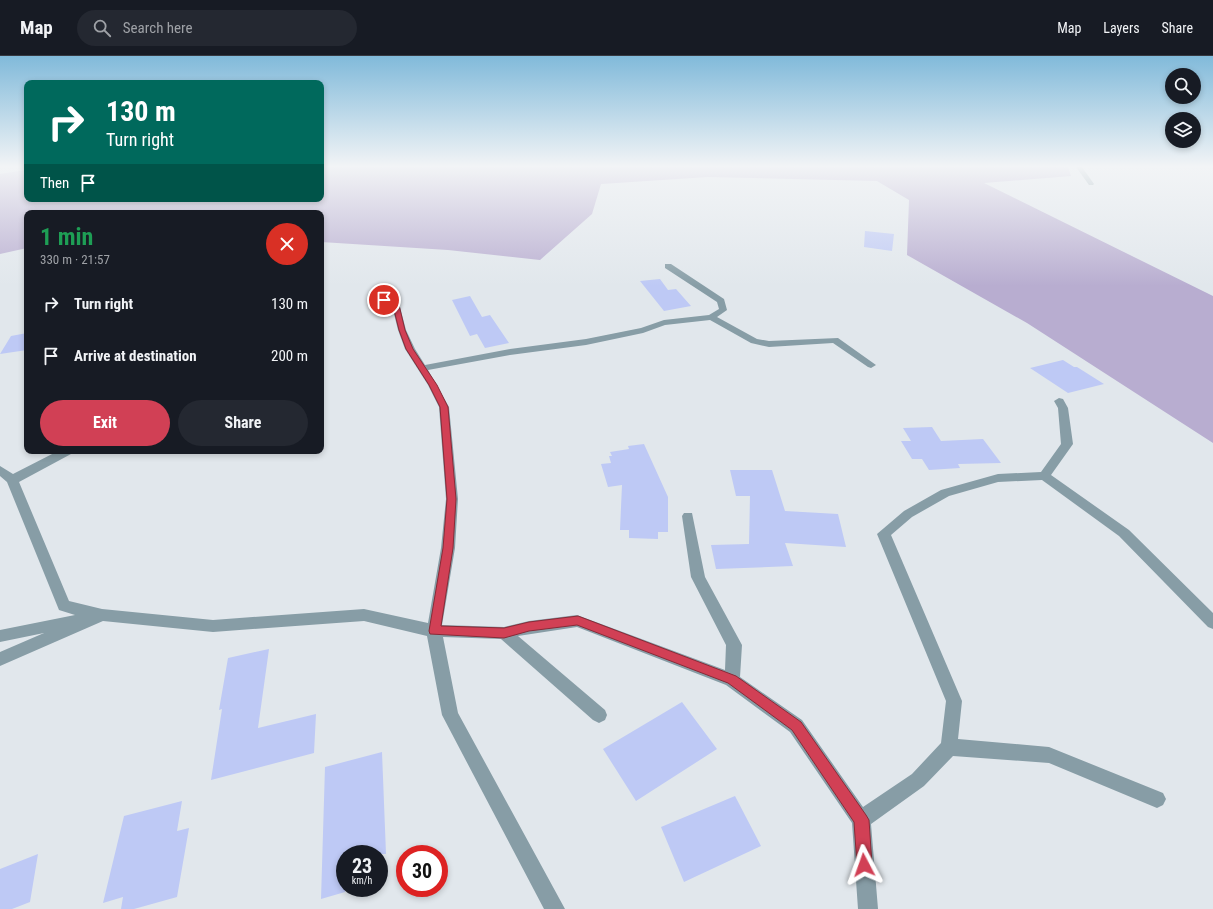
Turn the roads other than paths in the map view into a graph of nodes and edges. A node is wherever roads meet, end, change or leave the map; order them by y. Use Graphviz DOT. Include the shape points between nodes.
graph roads {
  1 [pos="668,266"];
  2 [pos="372,296"];
  3 [pos="710,317"];
  4 [pos="871,365"];
  5 [pos="422,368"];
  6 [pos="1058,401"];
  7 [pos="62,454"];
  8 [pos="0,470"];
  9 [pos="1044,476"];
  10 [pos="12,480"];
  11 [pos="688,516"];
  12 [pos="102,615"];
  13 [pos="1213,623"];
  14 [pos="434,631"];
  15 [pos="504,633"];
  16 [pos="0,636"];
  17 [pos="0,659"];
  18 [pos="732,680"];
  19 [pos="599,715"];
  20 [pos="949,747"];
  21 [pos="1157,798"];
  22 [pos="861,820"];
  23 [pos="555,909"];
  24 [pos="868,909"];
  1 -- 3 [label="street" via="721,301 723,310"];
  2 -- 5 [label="street" via="396,305 407,343"];
  3 -- 4 [label="street" via="754,341 769,344 835,340"];
  3 -- 5 [label="street" via="664,323 586,342 510,352"];
  5 -- 14 [label="street" via="444,407 452,499 448,548"];
  6 -- 9 [label="street" via="1063,408 1067,444"];
  7 -- 10 [label="street"];
  8 -- 10 [label="street"];
  9 -- 13 [label="street" via="1124,533"];
  9 -- 20 [label="street" via="998,478 945,493 908,514 884,534 954,701"];
  10 -- 12 [label="street" via="64,606"];
  11 -- 18 [label="street" via="698,577 734,645"];
  12 -- 14 [label="street" via="213,626 364,615"];
  12 -- 16 [label="street"];
  12 -- 17 [label="street"];
  14 -- 15 [label="street"];
  14 -- 23 [label="street" via="450,715"];
  15 -- 18 [label="street" via="578,621"];
  15 -- 19 [label="street"];
  18 -- 22 [label="street" via="796,726"];
  20 -- 21 [label="street" via="1049,755"];
  20 -- 22 [label="street" via="918,780"];
  22 -- 24 [label="street"];
}
